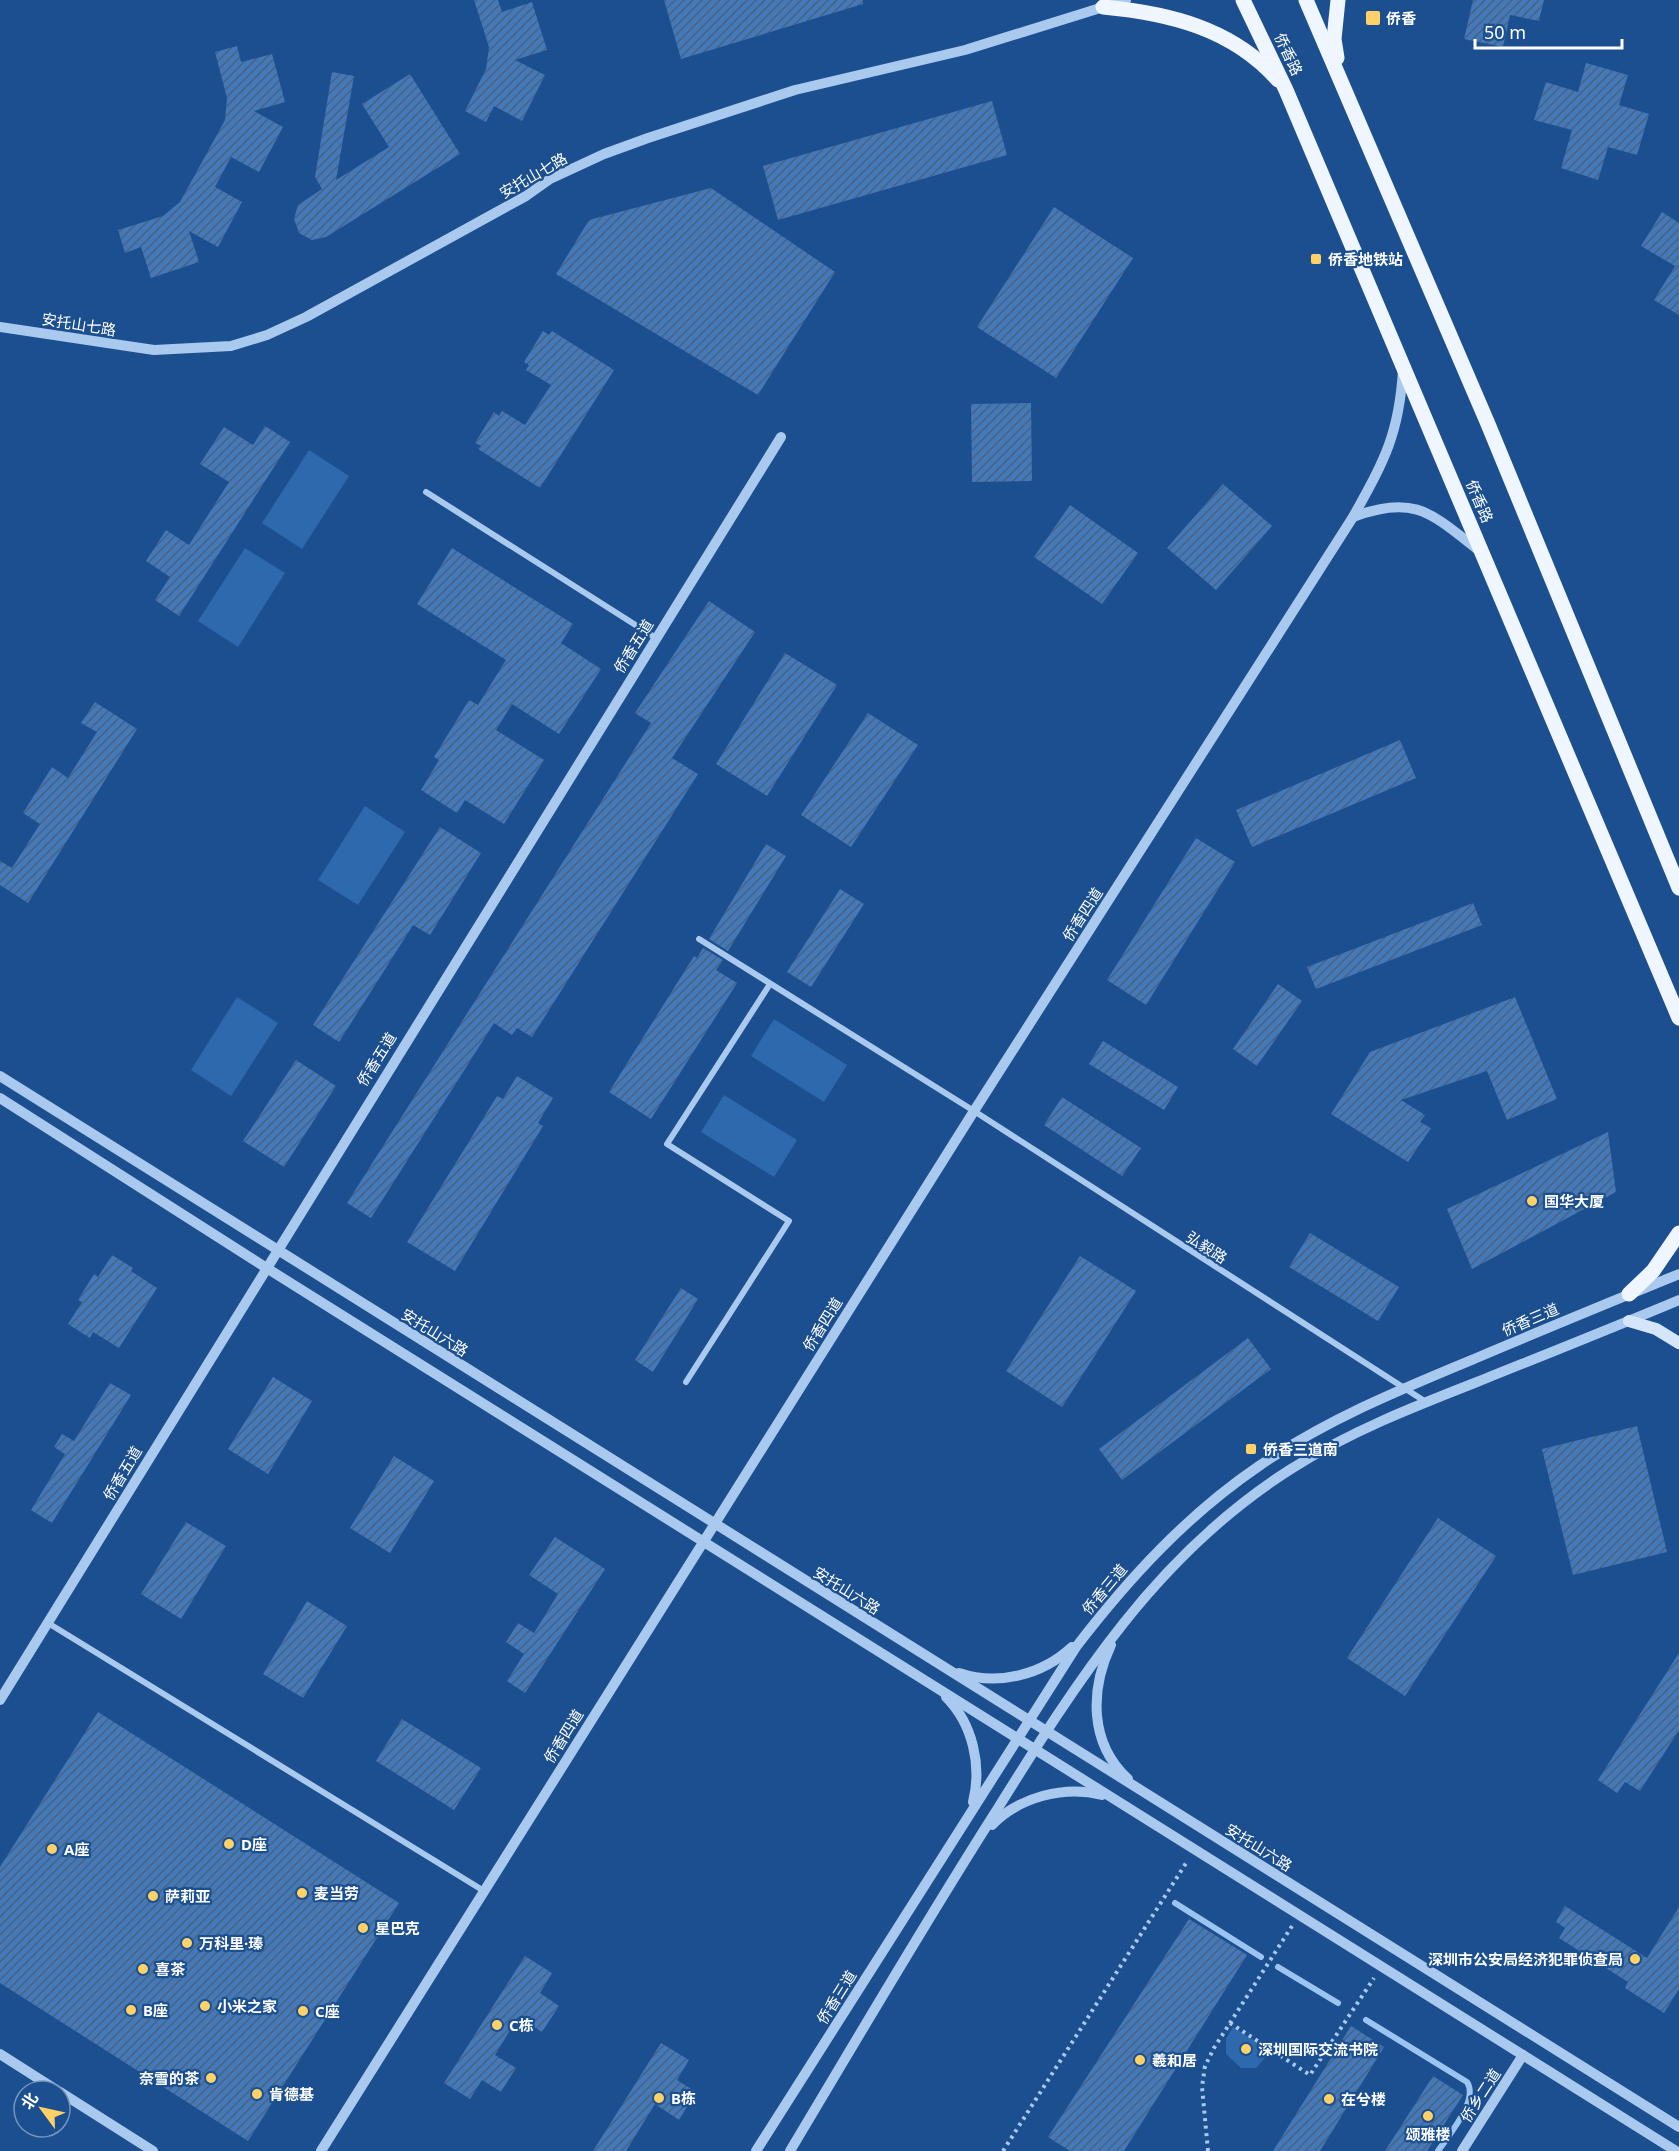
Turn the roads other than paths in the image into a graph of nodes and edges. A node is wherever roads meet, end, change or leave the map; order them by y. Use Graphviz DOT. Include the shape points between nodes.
graph roads {
  1 [pos="1126,0"];
  2 [pos="1243,0"];
  3 [pos="1306,0"];
  4 [pos="1338,0"];
  5 [pos="1106,4"];
  6 [pos="1342,85"];
  7 [pos="1286,90"];
  8 [pos="0,327"];
  9 [pos="1404,365"];
  10 [pos="781,437"];
  11 [pos="426,492"];
  12 [pos="1353,517"];
  13 [pos="1483,553"];
  14 [pos="656,638"];
  15 [pos="1679,888"];
  16 [pos="699,939"];
  17 [pos="770,984"];
  18 [pos="1679,1018"];
  19 [pos="0,1076"];
  20 [pos="0,1098"];
  21 [pos="974,1111"];
  22 [pos="1679,1233"];
  23 [pos="276,1249"];
  24 [pos="265,1267"];
  25 [pos="1679,1274"];
  26 [pos="1629,1294"];
  27 [pos="1679,1300"];
  28 [pos="1629,1321"];
  29 [pos="1679,1343"];
  30 [pos="686,1382"];
  31 [pos="1404,1388"];
  32 [pos="1426,1402"];
  33 [pos="713,1524"];
  34 [pos="703,1541"];
  35 [pos="1126,1618"];
  36 [pos="48,1623"];
  37 [pos="1088,1632"];
  38 [pos="933,1661"];
  39 [pos="938,1688"];
  40 [pos="0,1700"];
  41 [pos="1028,1721"];
  42 [pos="1046,1732"];
  43 [pos="1017,1738"];
  44 [pos="1035,1749"];
  45 [pos="1144,1793"];
  46 [pos="1117,1801"];
  47 [pos="968,1816"];
  48 [pos="976,1843"];
  49 [pos="484,1891"];
  50 [pos="0,2054"];
  51 [pos="1523,2055"];
  52 [pos="39,2079"];
  53 [pos="72,2100"];
  54 [pos="1679,2127"];
  55 [pos="153,2151"];
  56 [pos="321,2151"];
  57 [pos="756,2151"];
  58 [pos="790,2151"];
  59 [pos="1462,2151"];
  60 [pos="1676,2151"];
  1 -- 5 [label="street, 安托山七路"];
  2 -- 7 [label="main road, 侨香路"];
  3 -- 6 [label="main road"];
  4 -- 6 [label="main road" via="1334,39"];
  5 -- 7 [label="main road" via="1181,19 1204,28 1249,54"];
  5 -- 8 [label="street, 安托山七路" via="964,50 795,90 604,154 550,179 526,196 267,336 231,346 154,350"];
  6 -- 15 [label="main road" via="1488,424"];
  7 -- 9 [label="main road, 侨香路"];
  9 -- 12 [label="street, 侨香四道" via="1394,436"];
  9 -- 13 [label="main road, 侨香路"];
  10 -- 14 [label="street, 侨香五道"];
  11 -- 14 [label="street"];
  12 -- 13 [label="street" via="1379,507 1406,506 1428,514"];
  12 -- 21 [label="street, 侨香四道"];
  13 -- 18 [label="main road, 侨香路"];
  14 -- 23 [label="street, 侨香五道"];
  16 -- 17 [label="street, 弘毅路"];
  17 -- 21 [label="street, 弘毅路"];
  17 -- 30 [label="street" via="667,1144 789,1221"];
  19 -- 23 [label="street, 安托山六路"];
  20 -- 24 [label="street"];
  21 -- 31 [label="street, 弘毅路"];
  21 -- 33 [label="street, 侨香四道"];
  22 -- 26 [label="main road" via="1653,1271"];
  23 -- 24 [label="street, 侨香五道"];
  23 -- 33 [label="street, 安托山六路"];
  24 -- 34 [label="street"];
  24 -- 36 [label="street, 侨香五道"];
  25 -- 26 [label="street, 侨香三道"];
  26 -- 31 [label="street, 侨香三道"];
  27 -- 28 [label="street"];
  28 -- 29 [label="main road" via="1656,1329"];
  28 -- 32 [label="street"];
  31 -- 32 [label="street, 弘毅路"];
  31 -- 37 [label="street, 侨香三道" via="1333,1421 1225,1491 1160,1548"];
  32 -- 35 [label="street" via="1328,1447 1251,1497 1173,1566"];
  33 -- 34 [label="street, 侨香四道"];
  33 -- 38 [label="street, 安托山六路"];
  34 -- 39 [label="street"];
  34 -- 49 [label="street, 侨香四道"];
  35 -- 42 [label="street"];
  35 -- 45 [label="street" via="1105,1658 1095,1709 1107,1751 1122,1774"];
  36 -- 40 [label="street, 侨香五道"];
  36 -- 49 [label="street"];
  37 -- 38 [label="street" via="1056,1659 1006,1678 981,1679"];
  37 -- 41 [label="street, 侨香三道"];
  38 -- 41 [label="street, 安托山六路"];
  39 -- 43 [label="street"];
  39 -- 47 [label="street" via="958,1710 973,1748 976,1790"];
  41 -- 42 [label="street, 安托山六路"];
  41 -- 43 [label="street, 侨香三道"];
  42 -- 44 [label="street"];
  42 -- 45 [label="street, 安托山六路"];
  43 -- 44 [label="street"];
  43 -- 47 [label="street, 侨香三道"];
  44 -- 46 [label="street"];
  44 -- 48 [label="street"];
  45 -- 54 [label="street, 安托山六路"];
  46 -- 48 [label="street" via="1082,1792 1043,1796 1006,1812"];
  46 -- 51 [label="street"];
  47 -- 57 [label="street, 侨香三道"];
  48 -- 58 [label="street"];
  49 -- 56 [label="street, 侨香四道"];
  50 -- 52 [label="street"];
  51 -- 59 [label="street, 侨乡二道"];
  51 -- 60 [label="street"];
  53 -- 55 [label="street"];
}
